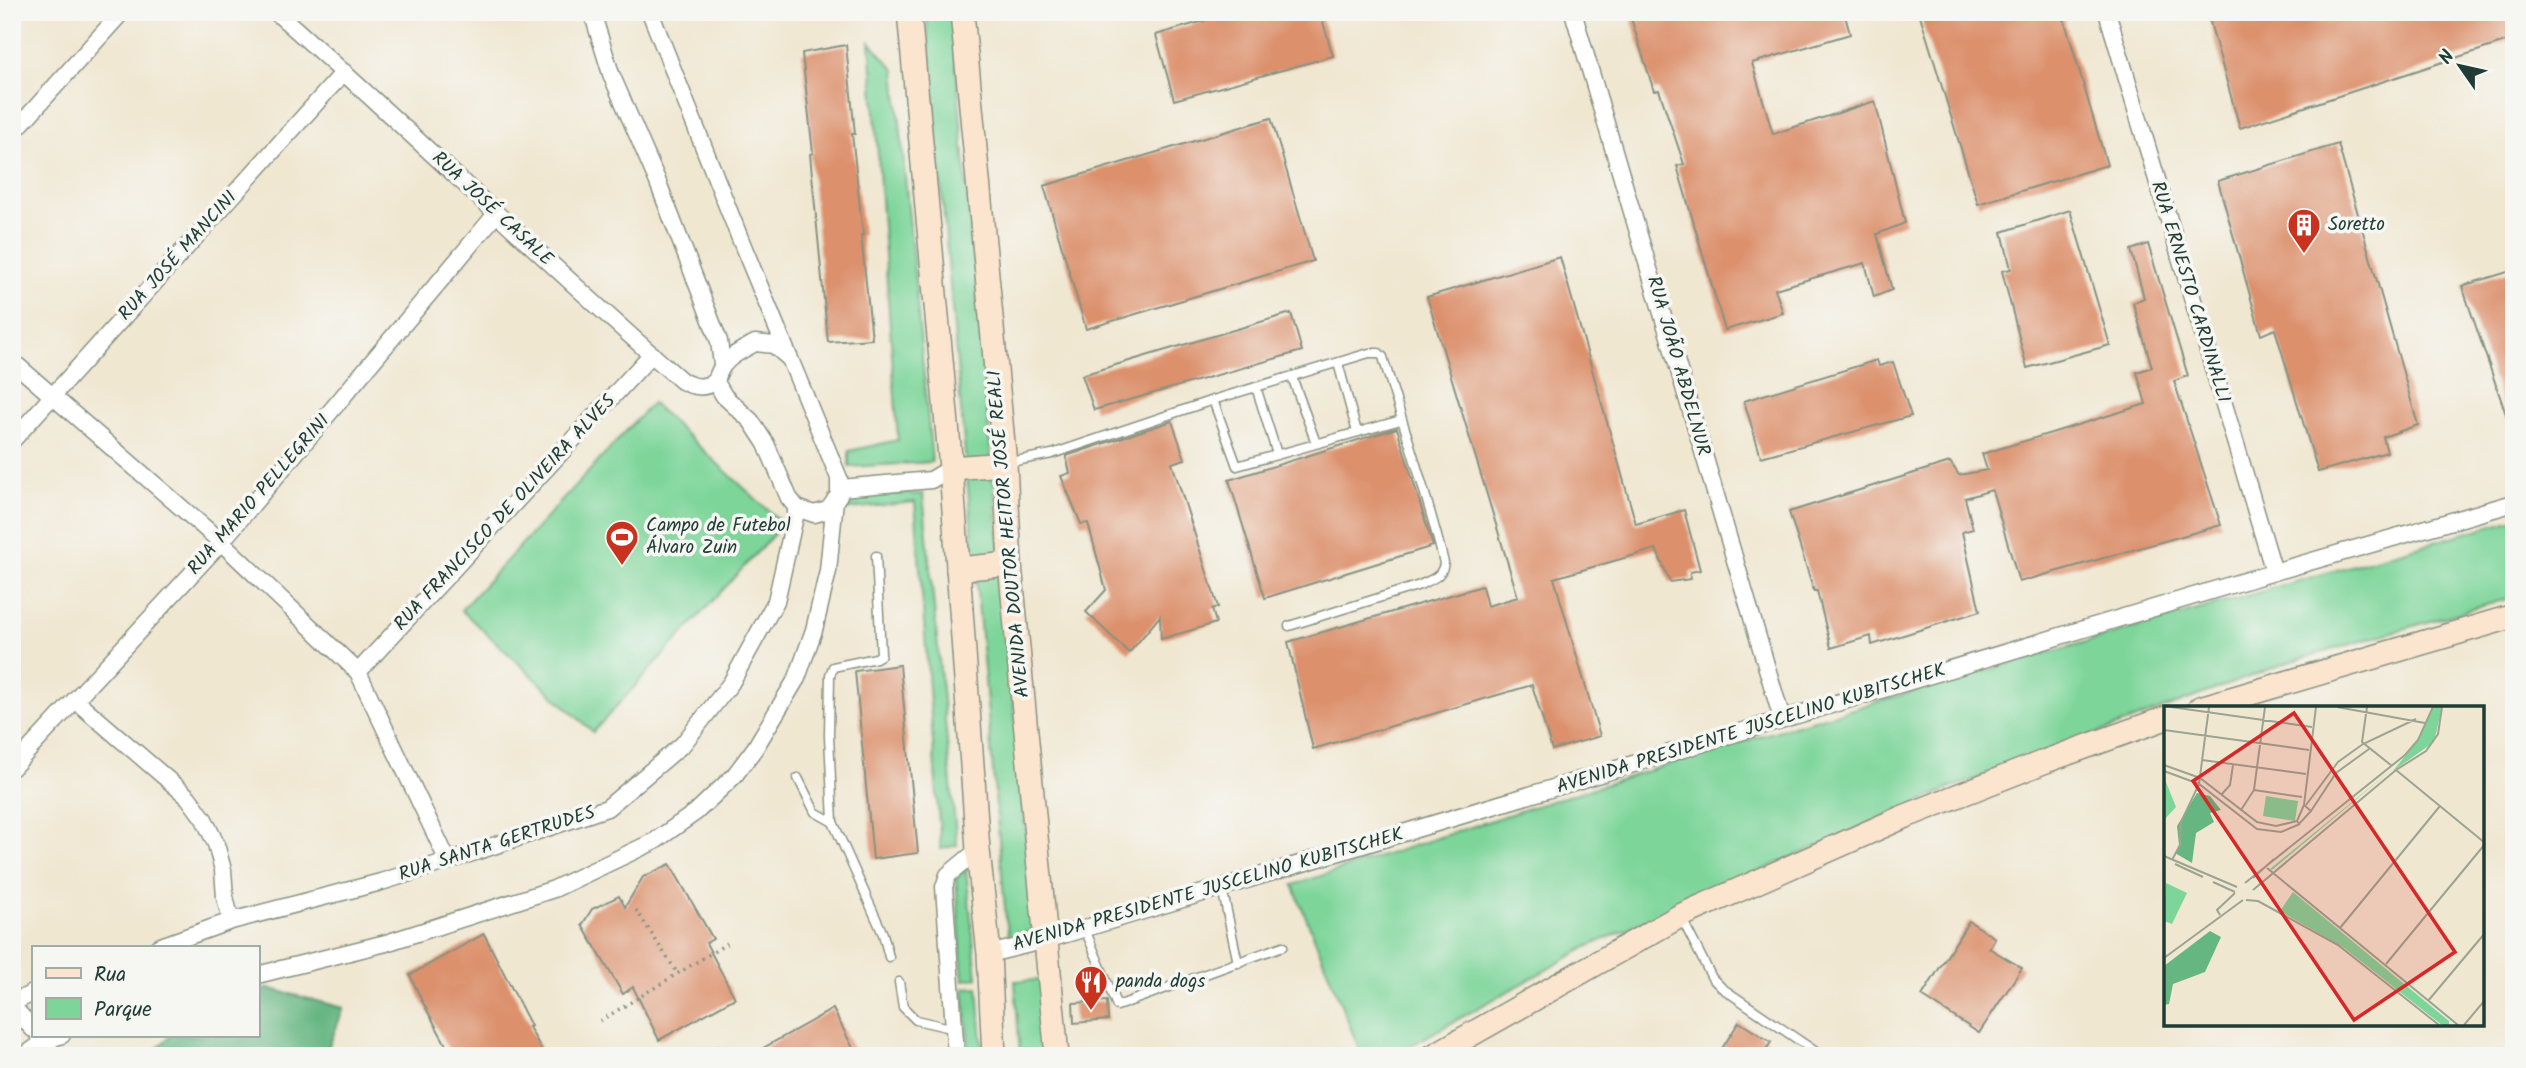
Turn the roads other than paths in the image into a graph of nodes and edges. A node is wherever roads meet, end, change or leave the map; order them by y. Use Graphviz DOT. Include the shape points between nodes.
graph roads {
  1 [pos="122,12"];
  2 [pos="276,12"];
  3 [pos="592,12"];
  4 [pos="650,12"];
  5 [pos="909,12"];
  6 [pos="962,12"];
  7 [pos="1573,12"];
  8 [pos="2107,12"];
  9 [pos="345,72"];
  10 [pos="12,134"];
  11 [pos="496,214"];
  12 [pos="652,354"];
  13 [pos="790,359"];
  14 [pos="12,361"];
  15 [pos="1338,363"];
  16 [pos="722,364"];
  17 [pos="1292,377"];
  18 [pos="716,382"];
  19 [pos="1256,387"];
  20 [pos="51,396"];
  21 [pos="1213,400"];
  22 [pos="1401,420"];
  23 [pos="1357,432"];
  24 [pos="12,441"];
  25 [pos="1316,443"];
  26 [pos="1277,454"];
  27 [pos="1004,464"];
  28 [pos="951,468"];
  29 [pos="838,494"];
  30 [pos="2514,503"];
  31 [pos="797,508"];
  32 [pos="221,542"];
  33 [pos="876,556"];
  34 [pos="1010,564"];
  35 [pos="958,569"];
  36 [pos="2274,572"];
  37 [pos="2514,616"];
  38 [pos="1289,626"];
  39 [pos="358,672"];
  40 [pos="75,700"];
  41 [pos="2207,706"];
  42 [pos="1782,719"];
  43 [pos="2164,719"];
  44 [pos="12,768"];
  45 [pos="798,778"];
  46 [pos="834,822"];
  47 [pos="978,850"];
  48 [pos="448,861"];
  49 [pos="1221,887"];
  50 [pos="1680,916"];
  51 [pos="232,921"];
  52 [pos="1084,927"];
  53 [pos="1046,940"];
  54 [pos="161,946"];
  55 [pos="1283,946"];
  56 [pos="989,954"];
  57 [pos="889,957"];
  58 [pos="1238,963"];
  59 [pos="259,975"];
  60 [pos="899,982"];
  61 [pos="32,994"];
  62 [pos="12,1004"];
  63 [pos="32,1028"];
  64 [pos="955,1029"];
  65 [pos="46,1044"];
  66 [pos="24,1056"];
  67 [pos="956,1056"];
  68 [pos="994,1056"];
  69 [pos="1057,1056"];
  70 [pos="1433,1056"];
  71 [pos="1822,1056"];
  1 -- 10 [label="street"];
  2 -- 9 [label="street, RUA JOSÉ CASALE"];
  3 -- 16 [label="street" via="611,74 719,341"];
  4 -- 13 [label="street"];
  5 -- 28 [label="main road"];
  6 -- 27 [label="main road, AVENIDA DOUTOR HEITOR JOSÉ REALI"];
  7 -- 42 [label="street, RUA JOÃO ABDELNUR"];
  8 -- 36 [label="street, RUA ERNESTO CARDINALLI"];
  9 -- 11 [label="street, RUA JOSÉ CASALE"];
  9 -- 20 [label="street, RUA JOSÉ MANCINI"];
  11 -- 12 [label="street, RUA JOSÉ CASALE"];
  11 -- 32 [label="street, RUA MARIO PELLEGRINI"];
  12 -- 18 [label="street, RUA JOSÉ CASALE" via="691,386"];
  12 -- 39 [label="street, RUA FRANCISCO DE OLIVEIRA ALVES"];
  13 -- 16 [label="street" via="774,345 755,343"];
  13 -- 29 [label="street" via="839,478"];
  14 -- 20 [label="street"];
  15 -- 17 [label="lane"];
  15 -- 22 [label="lane" via="1380,353"];
  15 -- 23 [label="lane"];
  16 -- 18 [label="street"];
  17 -- 19 [label="lane"];
  17 -- 25 [label="lane"];
  18 -- 31 [label="street" via="766,444"];
  19 -- 21 [label="lane"];
  19 -- 26 [label="lane"];
  20 -- 24 [label="street, RUA JOSÉ MANCINI"];
  20 -- 32 [label="street"];
  21 -- 26 [label="lane" via="1237,466"];
  21 -- 27 [label="lane" via="1052,454"];
  22 -- 23 [label="lane"];
  22 -- 38 [label="lane" via="1428,498 1443,572 1420,585"];
  23 -- 25 [label="lane"];
  25 -- 26 [label="lane"];
  27 -- 28 [label="main road"];
  27 -- 34 [label="main road, AVENIDA DOUTOR HEITOR JOSÉ REALI"];
  28 -- 29 [label="street" via="931,480"];
  28 -- 35 [label="main road"];
  29 -- 31 [label="street" via="828,510 814,513"];
  29 -- 59 [label="street" via="828,571 797,678 734,776 696,812 655,841 554,889 386,943"];
  30 -- 36 [label="street, AVENIDA PRESIDENTE JUSCELINO KUBITSCHEK"];
  31 -- 48 [label="street, RUA SANTA GERTRUDES" via="776,601 731,683 684,744 607,808"];
  32 -- 39 [label="street"];
  32 -- 40 [label="street, RUA MARIO PELLEGRINI"];
  33 -- 46 [label="lane" via="881,655 838,665 830,675"];
  34 -- 35 [label="main road"];
  34 -- 53 [label="main road, AVENIDA DOUTOR HEITOR JOSÉ REALI"];
  35 -- 47 [label="main road"];
  36 -- 42 [label="street, AVENIDA PRESIDENTE JUSCELINO KUBITSCHEK"];
  37 -- 41 [label="main road"];
  39 -- 48 [label="street"];
  40 -- 44 [label="street, RUA MARIO PELLEGRINI"];
  40 -- 51 [label="street" via="196,808 216,844"];
  42 -- 49 [label="street, AVENIDA PRESIDENTE JUSCELINO KUBITSCHEK"];
  43 -- 50 [label="main road" via="1913,814"];
  45 -- 46 [label="lane" via="815,812"];
  46 -- 57 [label="lane"];
  47 -- 56 [label="main road"];
  47 -- 64 [label="street" via="948,875 944,887"];
  48 -- 51 [label="street, RUA SANTA GERTRUDES"];
  49 -- 52 [label="street, AVENIDA PRESIDENTE JUSCELINO KUBITSCHEK"];
  49 -- 58 [label="lane"];
  50 -- 70 [label="main road"];
  50 -- 71 [label="lane" via="1721,988"];
  51 -- 54 [label="street, RUA SANTA GERTRUDES"];
  52 -- 53 [label="street, AVENIDA PRESIDENTE JUSCELINO KUBITSCHEK"];
  52 -- 58 [label="lane" via="1117,1006"];
  53 -- 56 [label="street, AVENIDA PRESIDENTE JUSCELINO KUBITSCHEK"];
  53 -- 69 [label="main road, AVENIDA DOUTOR HEITOR JOSÉ REALI"];
  55 -- 58 [label="lane"];
  56 -- 68 [label="main road"];
  60 -- 64 [label="lane" via="903,1007 916,1020"];
  61 -- 62 [label="street"];
  62 -- 63 [label="street"];
  64 -- 67 [label="street"];
  65 -- 66 [label="street"];
}
